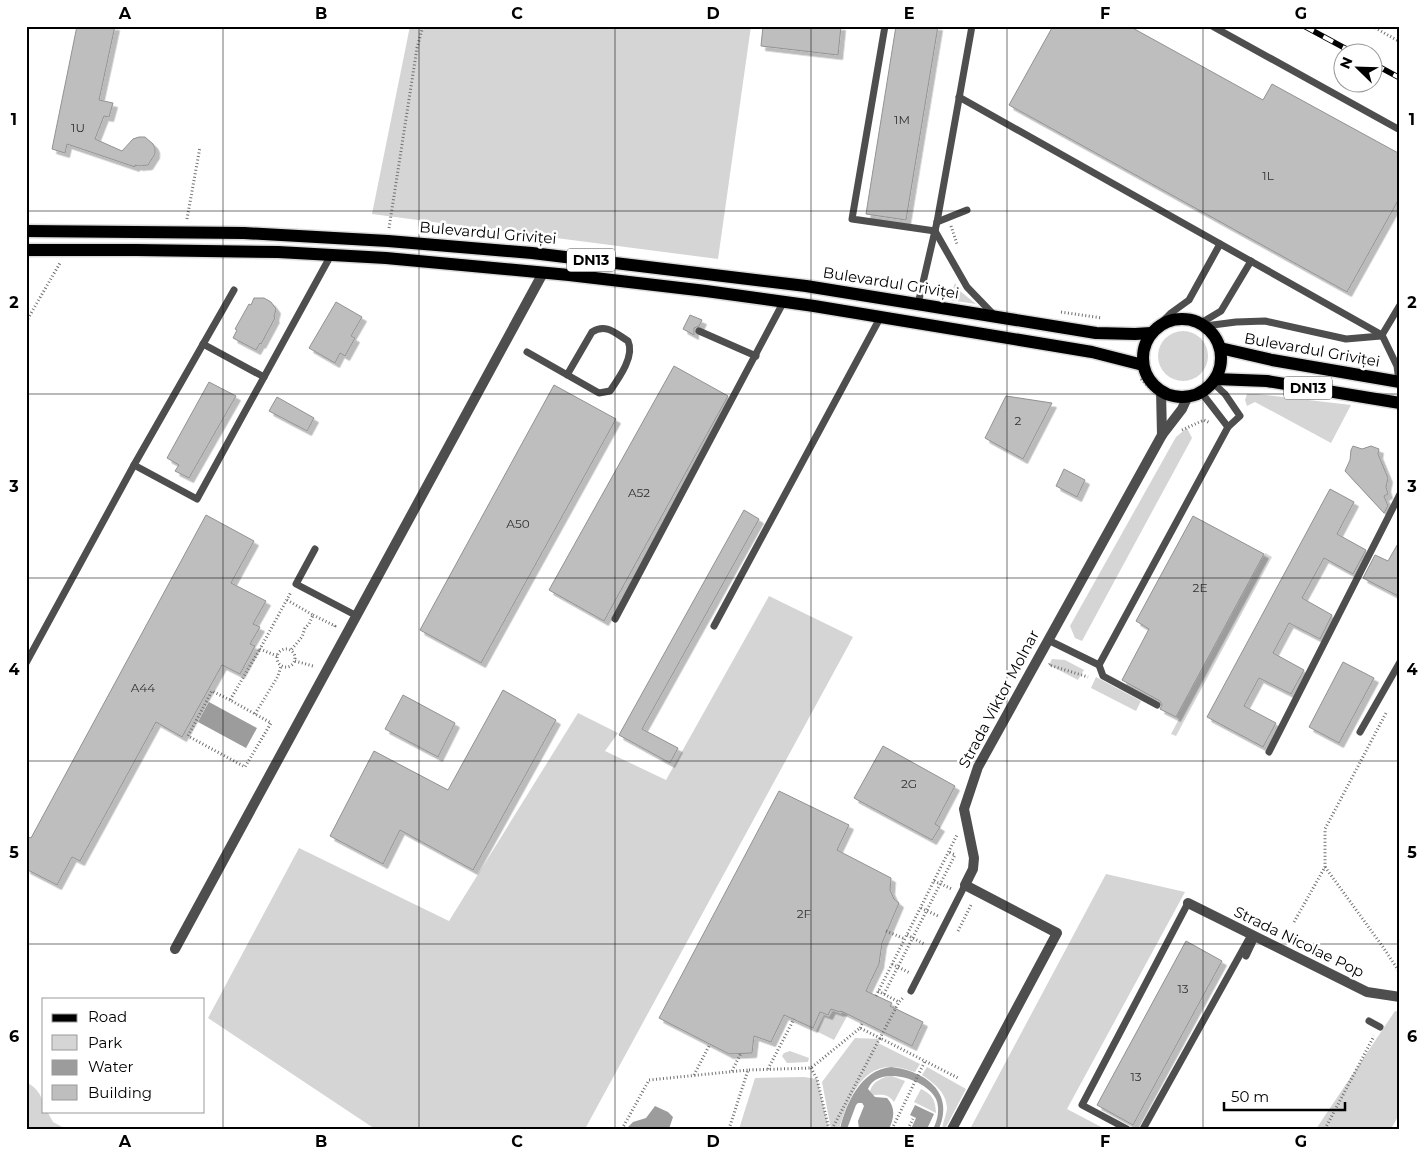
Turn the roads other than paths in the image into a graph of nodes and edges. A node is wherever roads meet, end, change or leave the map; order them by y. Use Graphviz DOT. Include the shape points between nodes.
graph roads {
  1 [pos="885,26"];
  2 [pos="972,26"];
  3 [pos="1212,26"];
  4 [pos="959,97"];
  5 [pos="1400,130"];
  6 [pos="967,210"];
  7 [pos="937,222"];
  8 [pos="935,231"];
  9 [pos="26,232"];
  10 [pos="1220,244"];
  11 [pos="26,250"];
  12 [pos="331,255"];
  13 [pos="1251,262"];
  14 [pos="543,273"];
  15 [pos="234,290"];
  16 [pos="784,302"];
  17 [pos="918,304"];
  18 [pos="1400,305"];
  19 [pos="995,316"];
  20 [pos="880,318"];
  21 [pos="1203,324"];
  22 [pos="1155,329"];
  23 [pos="699,332"];
  24 [pos="1382,336"];
  25 [pos="203,344"];
  26 [pos="1220,348"];
  27 [pos="527,352"];
  28 [pos="756,356"];
  29 [pos="1141,372"];
  30 [pos="567,375"];
  31 [pos="264,377"];
  32 [pos="1213,380"];
  33 [pos="1399,381"];
  34 [pos="1201,392"];
  35 [pos="1161,393"];
  36 [pos="1188,396"];
  37 [pos="1400,403"];
  38 [pos="1227,429"];
  39 [pos="1162,435"];
  40 [pos="134,465"];
  41 [pos="1400,494"];
  42 [pos="315,549"];
  43 [pos="357,616"];
  44 [pos="615,619"];
  45 [pos="714,626"];
  46 [pos="1048,640"];
  47 [pos="1400,662"];
  48 [pos="26,663"];
  49 [pos="1099,665"];
  50 [pos="1157,705"];
  51 [pos="1360,732"];
  52 [pos="1268,752"];
  53 [pos="965,885"];
  54 [pos="1188,904"];
  55 [pos="1253,936"];
  56 [pos="176,949"];
  57 [pos="1246,956"];
  58 [pos="911,991"];
  59 [pos="1400,996"];
  60 [pos="1369,1021"];
  61 [pos="1380,1026"];
  62 [pos="952,1129"];
  63 [pos="1127,1129"];
  64 [pos="1143,1129"];
  1 -- 8 [label="lane" via="852,219 885,220"];
  2 -- 4 [label="lane"];
  3 -- 5 [label="lane"];
  4 -- 7 [label="lane"];
  4 -- 10 [label="lane"];
  6 -- 7 [label="lane"];
  7 -- 8 [label="lane"];
  8 -- 17 [label="lane"];
  8 -- 19 [label="lane" via="967,287"];
  9 -- 17 [label="main road, Bulevardul Griviței / DN13" via="244,233 388,240 806,286"];
  10 -- 13 [label="lane"];
  10 -- 22 [label="lane" via="1189,300"];
  11 -- 12 [label="main road"];
  12 -- 14 [label="main road"];
  12 -- 31 [label="lane"];
  13 -- 21 [label="lane" via="1221,311"];
  13 -- 24 [label="lane"];
  14 -- 16 [label="main road"];
  14 -- 43 [label="street"];
  15 -- 25 [label="lane"];
  16 -- 20 [label="main road"];
  16 -- 28 [label="lane"];
  17 -- 19 [label="main road, Bulevardul Griviței / DN13"];
  18 -- 24 [label="lane"];
  19 -- 22 [label="main road, Bulevardul Griviței / DN13" via="1096,333 1134,334"];
  20 -- 29 [label="main road" via="1092,352"];
  20 -- 45 [label="lane"];
  21 -- 22 [label="main road, DN13" via="1175,319"];
  21 -- 24 [label="lane" via="1265,321 1346,339"];
  21 -- 26 [label="main road"];
  22 -- 29 [label="main road" via="1147,338"];
  23 -- 28 [label="lane"];
  24 -- 33 [label="lane" via="1397,366"];
  25 -- 31 [label="lane"];
  25 -- 40 [label="lane"];
  26 -- 32 [label="main road" via="1220,364"];
  26 -- 33 [label="main road, Bulevardul Griviței / DN13" via="1280,362"];
  27 -- 30 [label="lane"];
  28 -- 44 [label="lane"];
  29 -- 35 [label="main road"];
  30 -- 30 [label="lane" via="600,394 610,391 631,352 628,340 604,327 597,328"];
  31 -- 40 [label="lane" via="197,499"];
  32 -- 34 [label="main road"];
  32 -- 37 [label="main road, DN13" via="1267,381"];
  32 -- 38 [label="lane" via="1240,416"];
  34 -- 36 [label="main road"];
  34 -- 38 [label="lane"];
  35 -- 36 [label="main road"];
  35 -- 39 [label="street"];
  36 -- 39 [label="street, Strada Viktor Molnar"];
  38 -- 49 [label="lane"];
  39 -- 46 [label="street, Strada Viktor Molnar"];
  40 -- 48 [label="lane"];
  41 -- 52 [label="lane"];
  42 -- 43 [label="lane" via="296,584"];
  43 -- 56 [label="street"];
  46 -- 49 [label="lane"];
  46 -- 53 [label="street, Strada Viktor Molnar" via="978,767 964,809 974,858 973,869"];
  47 -- 51 [label="lane"];
  49 -- 50 [label="lane" via="1103,676"];
  53 -- 58 [label="lane"];
  53 -- 62 [label="street" via="1057,932"];
  54 -- 55 [label="street, Strada Nicolae Pop"];
  54 -- 63 [label="lane" via="1082,1106"];
  55 -- 57 [label="lane"];
  55 -- 59 [label="street, Strada Nicolae Pop" via="1366,992"];
  55 -- 64 [label="lane"];
  60 -- 61 [label="lane"];
}
